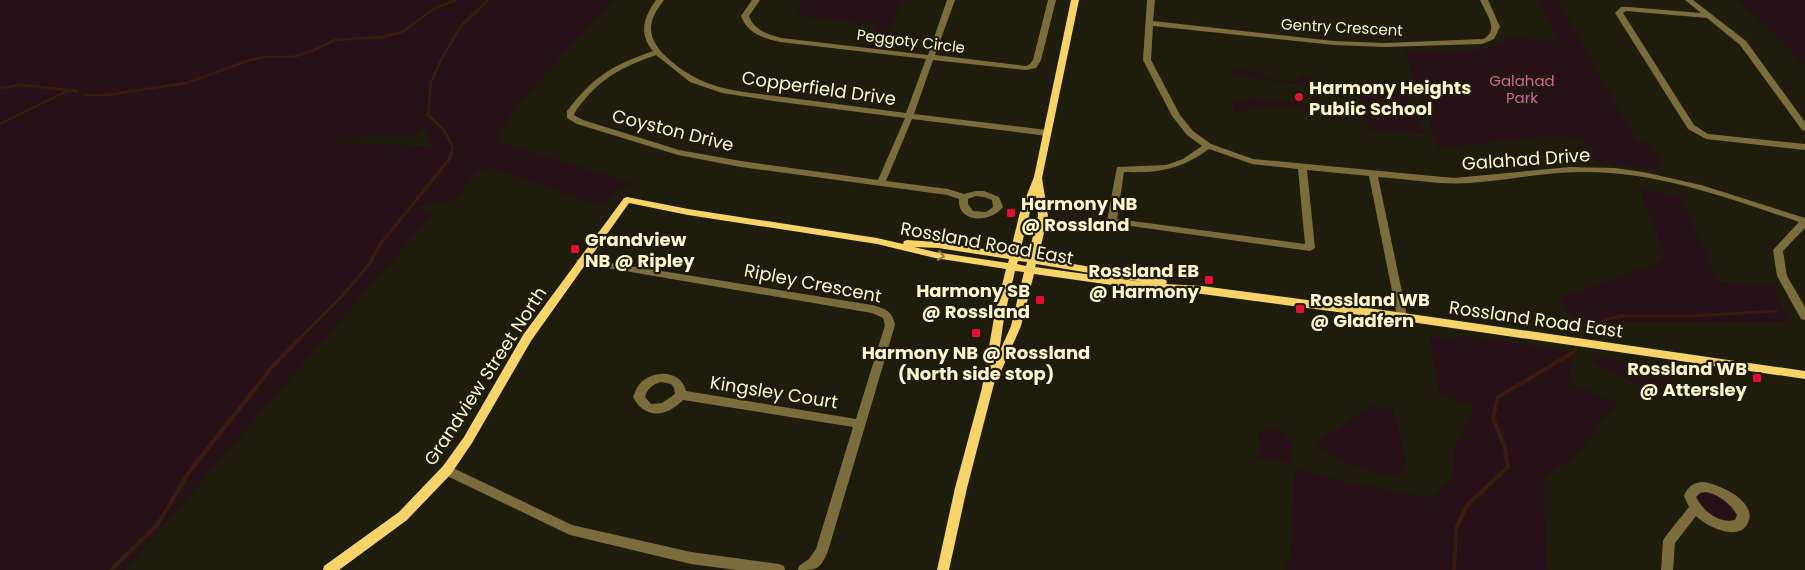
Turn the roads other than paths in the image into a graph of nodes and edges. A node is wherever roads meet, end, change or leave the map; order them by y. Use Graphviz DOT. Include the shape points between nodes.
graph roads {
  1 [pos="660,0"];
  2 [pos="756,0"];
  3 [pos="951,0"];
  4 [pos="1052,0"];
  5 [pos="1075,0"];
  6 [pos="1151,0"];
  7 [pos="1484,0"];
  8 [pos="1689,0"];
  9 [pos="1707,16"];
  10 [pos="1149,24"];
  11 [pos="657,52"];
  12 [pos="930,57"];
  13 [pos="909,117"];
  14 [pos="1805,128"];
  15 [pos="1047,134"];
  16 [pos="1208,146"];
  17 [pos="1805,147"];
  18 [pos="1302,167"];
  19 [pos="1373,173"];
  20 [pos="1038,177"];
  21 [pos="881,182"];
  22 [pos="964,197"];
  23 [pos="627,200"];
  24 [pos="1805,221"];
  25 [pos="581,261"];
  26 [pos="1013,262"];
  27 [pos="1031,265"];
  28 [pos="1402,316"];
  29 [pos="1805,316"];
  30 [pos="1805,375"];
  31 [pos="988,388"];
  32 [pos="681,395"];
  33 [pos="861,424"];
  34 [pos="447,470"];
  35 [pos="1695,508"];
  36 [pos="329,570"];
  37 [pos="778,570"];
  38 [pos="804,570"];
  39 [pos="943,570"];
  40 [pos="1667,570"];
  1 -- 11 [label="street, Copperfield Drive" via="650,12 646,30 650,44"];
  2 -- 12 [label="street, Peggoty Circle" via="745,16 748,25 758,33 780,40"];
  3 -- 12 [label="street"];
  4 -- 12 [label="street, Peggoty Circle" via="1033,66 1026,68"];
  5 -- 15 [label="main road"];
  6 -- 10 [label="street, Galahad Drive"];
  7 -- 10 [label="street, Gentry Crescent" via="1496,32 1488,40 1474,43 1334,43"];
  8 -- 9 [label="street"];
  9 -- 14 [label="street" via="1743,43"];
  9 -- 17 [label="street" via="1629,9 1619,13 1691,127 1706,136"];
  10 -- 16 [label="street, Galahad Drive" via="1147,60 1176,116"];
  11 -- 13 [label="street, Copperfield Drive" via="698,82 731,93"];
  11 -- 21 [label="street, Coyston Drive" via="612,69 598,78 570,116 580,122 678,152 741,164"];
  12 -- 13 [label="street"];
  13 -- 15 [label="street, Copperfield Drive"];
  13 -- 21 [label="street"];
  15 -- 20 [label="main road"];
  16 -- 18 [label="street, Galahad Drive" via="1252,161"];
  16 -- 18 [label="street" via="1189,161 1160,170 1120,169 1112,221 1310,248"];
  18 -- 19 [label="street, Galahad Drive"];
  19 -- 24 [label="street, Galahad Drive" via="1474,181 1568,170 1624,172 1690,184"];
  19 -- 28 [label="street"];
  20 -- 26 [label="main road" via="1025,212"];
  20 -- 27 [label="main road" via="1043,216"];
  21 -- 22 [label="street"];
  23 -- 25 [label="main road, Grandview Street North"];
  23 -- 26 [label="main road, Rossland Road East" via="877,241 935,255"];
  24 -- 29 [label="street" via="1778,250 1782,276"];
  25 -- 33 [label="street, Ripley Crescent" via="872,309 886,314 890,325"];
  25 -- 34 [label="main road, Grandview Street North" via="527,338"];
  26 -- 27 [label="main road, Rossland Road East"];
  26 -- 31 [label="main road" via="999,318"];
  27 -- 28 [label="main road, Rossland Road East" via="1133,285 1202,290"];
  27 -- 31 [label="main road" via="1016,326"];
  28 -- 30 [label="main road, Rossland Road East"];
  31 -- 39 [label="main road"];
  32 -- 33 [label="street, Kingsley Court"];
  33 -- 38 [label="street, Ripley Crescent" via="822,550"];
  34 -- 36 [label="main road, Grandview Street North" via="403,516"];
  34 -- 37 [label="street" via="570,530 691,558"];
  35 -- 40 [label="street" via="1669,541"];
}
